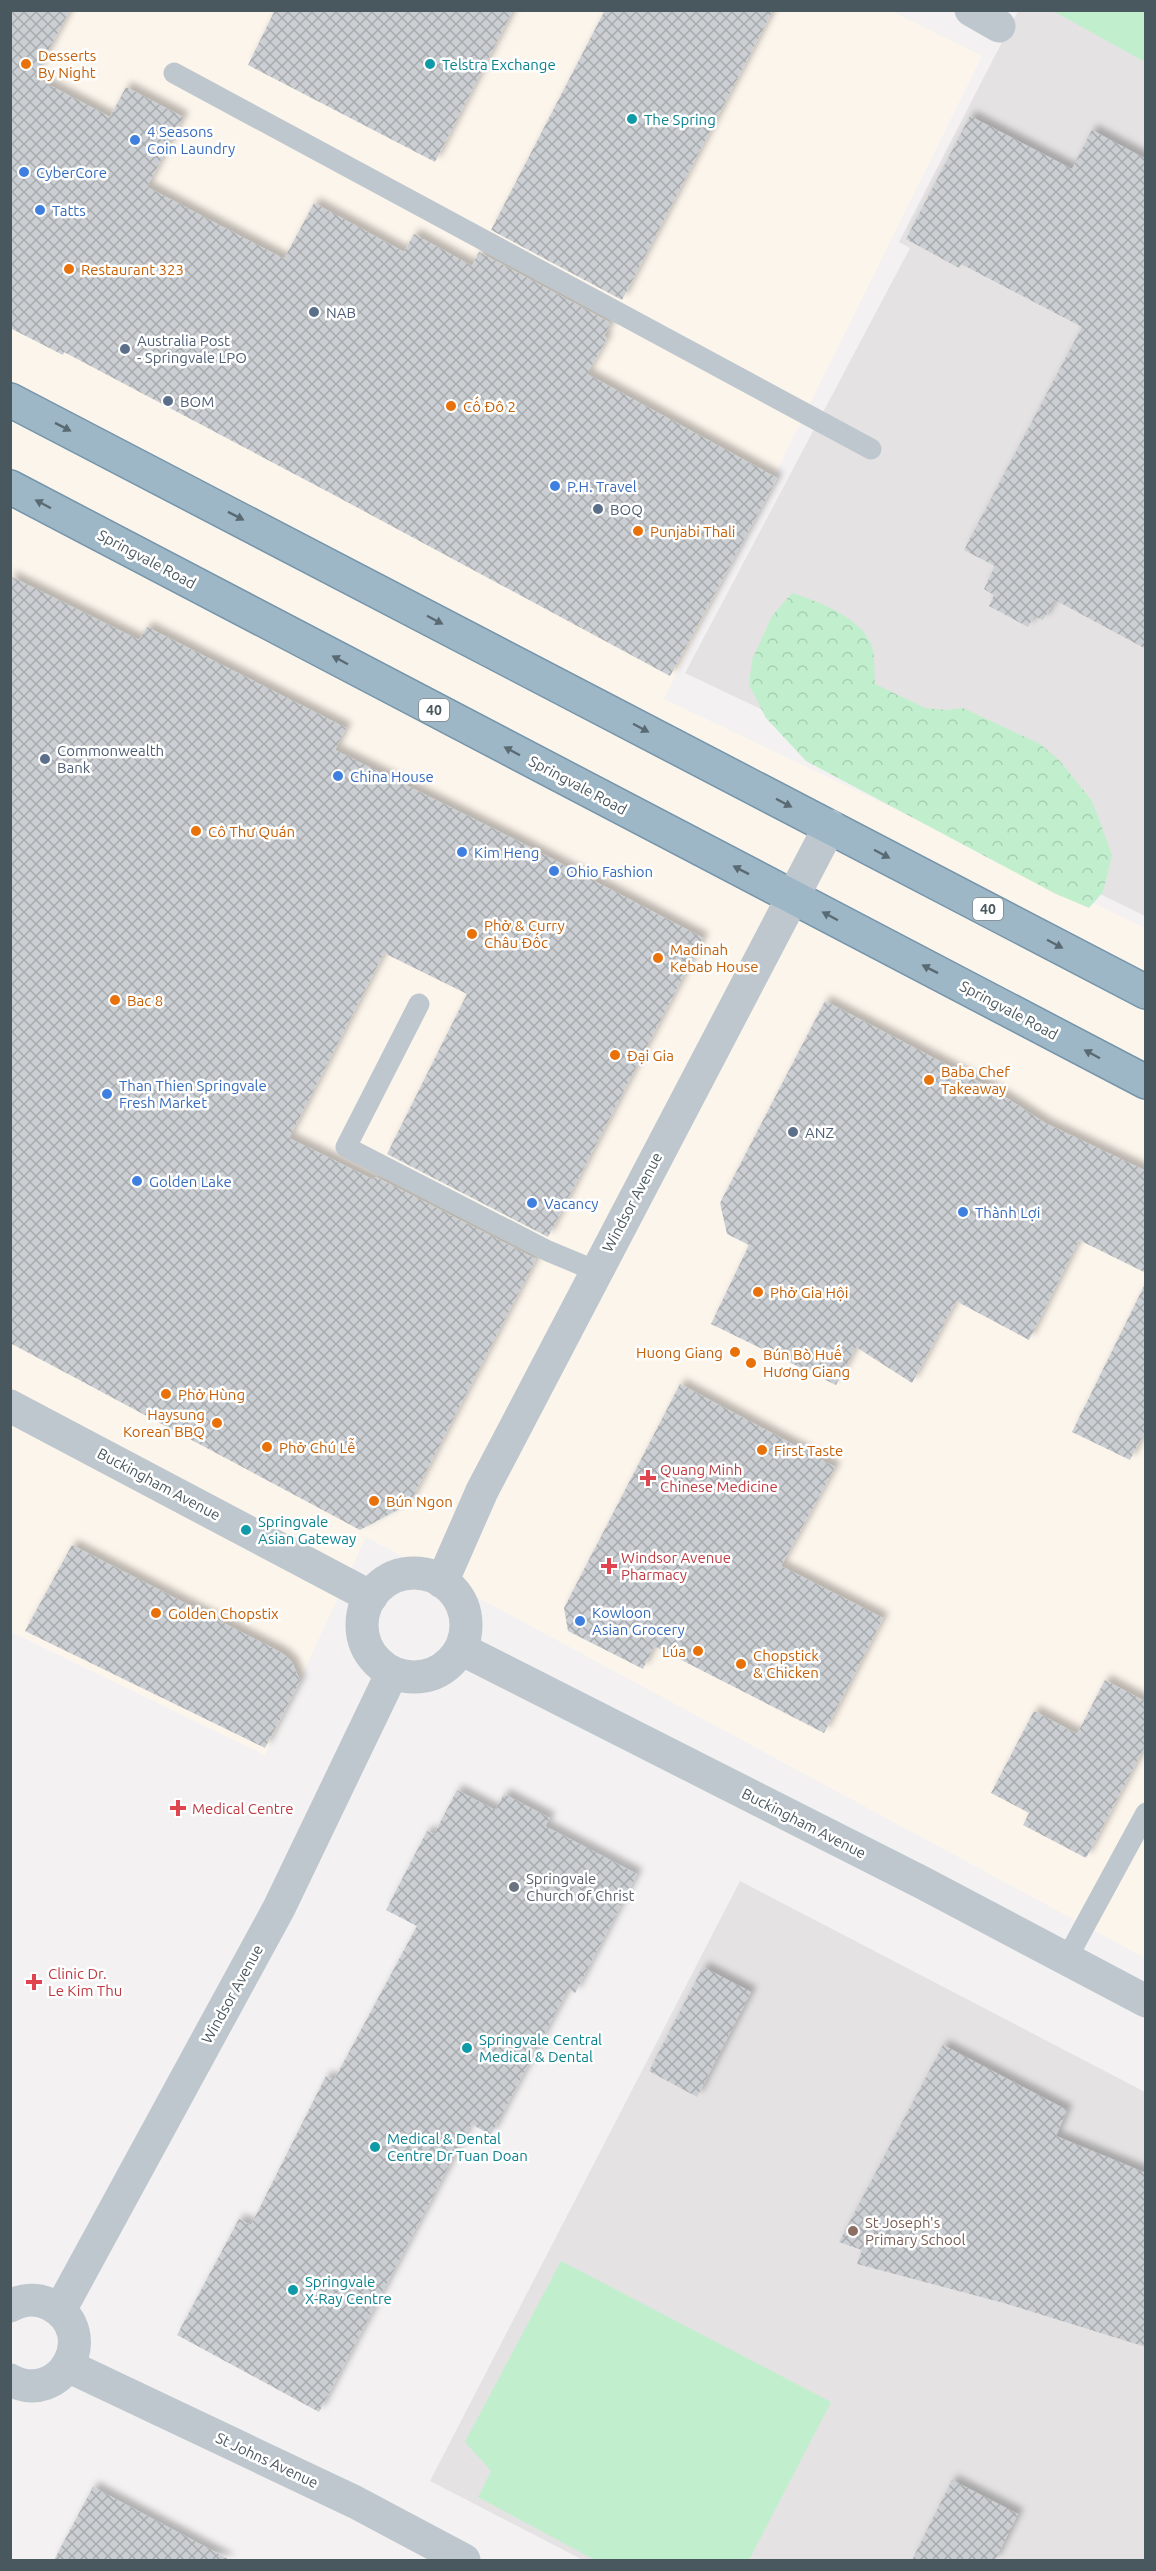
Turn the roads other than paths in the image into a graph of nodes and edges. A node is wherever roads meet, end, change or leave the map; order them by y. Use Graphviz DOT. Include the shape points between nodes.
graph roads {
  1 [pos="971,10"];
  2 [pos="999,26"];
  3 [pos="174,73"];
  4 [pos="10,400"];
  5 [pos="871,449"];
  6 [pos="10,487"];
  7 [pos="830,826"];
  8 [pos="793,897"];
  9 [pos="1146,992"];
  10 [pos="419,1004"];
  11 [pos="1145,1080"];
  12 [pos="596,1271"];
  13 [pos="10,1406"];
  14 [pos="442,1582"];
  15 [pos="371,1596"];
  16 [pos="461,1649"];
  17 [pos="392,1673"];
  18 [pos="1146,1813"];
  19 [pos="1066,1960"];
  20 [pos="1146,2001"];
  21 [pos="10,2306"];
  22 [pos="60,2310"];
  23 [pos="68,2366"];
  24 [pos="12,2386"];
  25 [pos="464,2560"];
  1 -- 2 [label="street"];
  3 -- 5 [label="lane"];
  4 -- 7 [label="highway, 40, one-way"];
  8 -- 6 [label="highway, Springvale Road / 40, one-way"];
  7 -- 8 [label="street, Windsor Avenue"];
  7 -- 9 [label="highway, 40, one-way"];
  11 -- 8 [label="highway, Springvale Road / 40, one-way"];
  8 -- 12 [label="street, Windsor Avenue"];
  10 -- 12 [label="lane" via="346,1148 548,1251"];
  12 -- 14 [label="street, Windsor Avenue" via="482,1491"];
  13 -- 15 [label="street, Buckingham Avenue"];
  14 -- 15 [label="street" via="428,1575 396,1577"];
  14 -- 16 [label="street" via="462,1605 466,1635"];
  15 -- 17 [label="street" via="362,1625 364,1639 380,1664"];
  16 -- 17 [label="street" via="438,1672 423,1677"];
  16 -- 19 [label="street, Buckingham Avenue" via="924,1883"];
  17 -- 22 [label="street, Windsor Avenue" via="279,1908"];
  18 -- 19 [label="lane"];
  19 -- 20 [label="street, Buckingham Avenue"];
  21 -- 22 [label="street" via="32,2300 47,2302"];
  22 -- 23 [label="street" via="75,2337"];
  23 -- 24 [label="street" via="45,2384"];
  23 -- 25 [label="street, St Johns Avenue" via="355,2502"];
}
